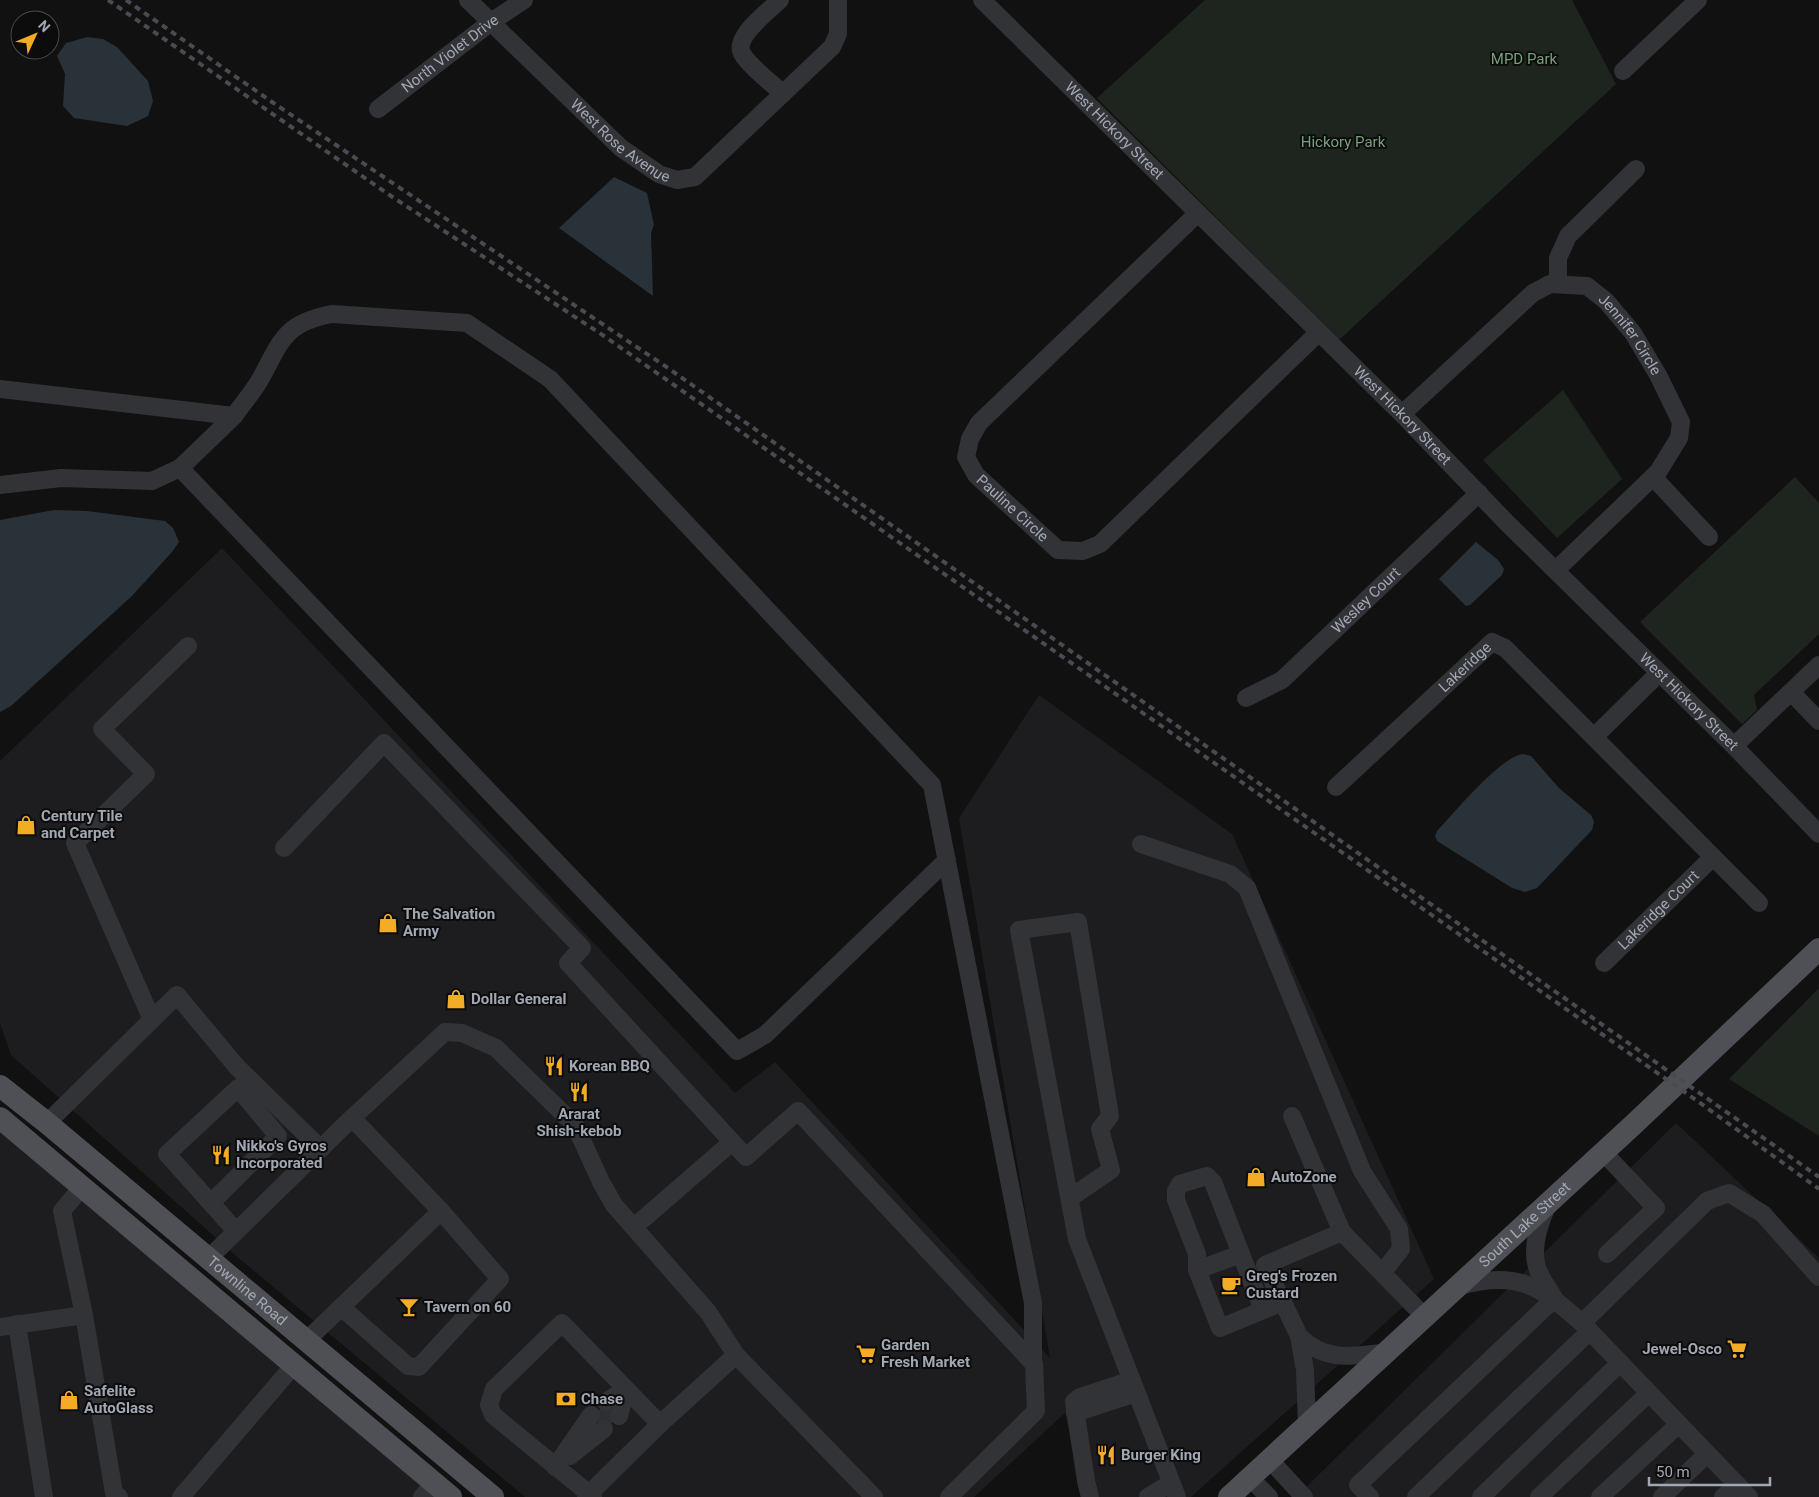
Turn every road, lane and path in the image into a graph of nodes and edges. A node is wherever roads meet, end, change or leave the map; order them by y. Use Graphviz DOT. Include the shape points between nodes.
graph roads {
  1 [pos="468,0"];
  2 [pos="524,0"];
  3 [pos="780,0"];
  4 [pos="838,0"];
  5 [pos="982,0"];
  6 [pos="1698,0"];
  7 [pos="491,22"];
  8 [pos="1623,71"];
  9 [pos="783,94"];
  10 [pos="378,109"];
  11 [pos="1636,169"];
  12 [pos="1198,213"];
  13 [pos="1558,284"];
  14 [pos="1318,333"];
  15 [pos="0,389"];
  16 [pos="1402,414"];
  17 [pos="234,416"];
  18 [pos="180,468"];
  19 [pos="1653,477"];
  20 [pos="0,485"];
  21 [pos="1479,493"];
  22 [pos="1710,537"];
  23 [pos="1556,570"];
  24 [pos="188,646"];
  25 [pos="1819,665"];
  26 [pos="1658,674"];
  27 [pos="1791,692"];
  28 [pos="1246,698"];
  29 [pos="1819,721"];
  30 [pos="1594,737"];
  31 [pos="1734,746"];
  32 [pos="1336,787"];
  33 [pos="1819,834"];
  34 [pos="1142,844"];
  35 [pos="284,848"];
  36 [pos="1713,857"];
  37 [pos="946,860"];
  38 [pos="1760,903"];
  39 [pos="1819,949"];
  40 [pos="1604,962"];
  41 [pos="152,1020"];
  42 [pos="0,1086"];
  43 [pos="1292,1116"];
  44 [pos="0,1118"];
  45 [pos="352,1118"];
  46 [pos="47,1123"];
  47 [pos="302,1130"];
  48 [pos="278,1136"];
  49 [pos="732,1142"];
  50 [pos="321,1149"];
  51 [pos="1603,1152"];
  52 [pos="82,1187"];
  53 [pos="1070,1198"];
  54 [pos="211,1203"];
  55 [pos="1548,1203"];
  56 [pos="441,1211"];
  57 [pos="634,1227"];
  58 [pos="236,1231"];
  59 [pos="1342,1232"];
  60 [pos="1241,1254"];
  61 [pos="1607,1254"];
  62 [pos="209,1258"];
  63 [pos="1196,1270"];
  64 [pos="1382,1273"];
  65 [pos="1819,1277"];
  66 [pos="1459,1286"];
  67 [pos="1554,1299"];
  68 [pos="1283,1302"];
  69 [pos="341,1307"];
  70 [pos="1263,1310"];
  71 [pos="84,1315"];
  72 [pos="1425,1317"];
  73 [pos="8,1326"];
  74 [pos="1586,1327"];
  75 [pos="1299,1336"];
  76 [pos="306,1340"];
  77 [pos="1388,1352"];
  78 [pos="736,1355"];
  79 [pos="1033,1362"];
  80 [pos="1620,1363"];
  81 [pos="294,1365"];
  82 [pos="1134,1386"];
  83 [pos="626,1389"];
  84 [pos="1649,1393"];
  85 [pos="612,1409"];
  86 [pos="598,1423"];
  87 [pos="660,1424"];
  88 [pos="1679,1424"];
  89 [pos="1307,1425"];
  90 [pos="1707,1454"];
  91 [pos="1270,1460"];
  92 [pos="556,1468"];
  93 [pos="1250,1478"];
  94 [pos="428,1490"];
  95 [pos="1174,1490"];
  96 [pos="1743,1491"];
  97 [pos="589,1496"];
  98 [pos="44,1497"];
  99 [pos="119,1497"];
  100 [pos="181,1497"];
  101 [pos="451,1497"];
  102 [pos="493,1497"];
  103 [pos="874,1497"];
  104 [pos="949,1497"];
  105 [pos="1090,1497"];
  106 [pos="1148,1497"];
  107 [pos="1230,1497"];
  108 [pos="1269,1497"];
  109 [pos="1304,1497"];
  110 [pos="1370,1497"];
  111 [pos="1416,1497"];
  112 [pos="1481,1497"];
  113 [pos="1539,1497"];
  114 [pos="1600,1497"];
  115 [pos="1662,1497"];
  116 [pos="1723,1497"];
  1 -- 7 [label="street, West Rose Avenue"];
  2 -- 7 [label="street, North Violet Drive"];
  3 -- 9 [label="street" via="746,32 740,45 742,55"];
  4 -- 9 [label="street, West Rose Avenue" via="837,40"];
  5 -- 12 [label="street, West Hickory Street"];
  6 -- 8 [label="street"];
  7 -- 9 [label="street, West Rose Avenue" via="621,148 659,174 677,180 695,177"];
  7 -- 10 [label="street, North Violet Drive"];
  11 -- 13 [label="street" via="1568,236 1558,258"];
  12 -- 14 [label="street, West Hickory Street"];
  12 -- 14 [label="street, Pauline Circle" via="979,423 970,439 966,456 976,475 1058,550 1083,551 1100,544"];
  13 -- 16 [label="street, Jennifer Circle" via="1550,284 1533,293"];
  13 -- 19 [label="street, Jennifer Circle" via="1587,286 1606,301 1633,333 1662,383 1681,422 1680,438"];
  14 -- 16 [label="street, West Hickory Street"];
  15 -- 17 [label="street"];
  16 -- 21 [label="street, West Hickory Street"];
  17 -- 18 [label="street"];
  17 -- 37 [label="street" via="260,380 283,337 312,318 332,314 467,323 550,379 932,785"];
  18 -- 20 [label="street" via="152,481 61,478"];
  18 -- 37 [label="street" via="737,1051 765,1035"];
  19 -- 22 [label="street"];
  19 -- 23 [label="street, Jennifer Circle"];
  21 -- 23 [label="street, West Hickory Street"];
  21 -- 28 [label="street, Wesley Court" via="1282,680"];
  23 -- 26 [label="street, West Hickory Street"];
  24 -- 41 [label="street" via="102,729 146,774 75,843"];
  25 -- 27 [label="street"];
  26 -- 30 [label="street"];
  26 -- 31 [label="street, West Hickory Street"];
  27 -- 29 [label="street"];
  27 -- 31 [label="street"];
  30 -- 32 [label="street, Lakeridge" via="1505,648 1492,642"];
  30 -- 36 [label="street, Lakeridge"];
  31 -- 33 [label="street, West Hickory Street"];
  34 -- 64 [label="street" via="1230,874 1247,888 1362,1170 1399,1229 1401,1250"];
  35 -- 49 [label="street" via="384,743 582,948 568,963"];
  36 -- 38 [label="street, Lakeridge"];
  36 -- 40 [label="street, Lakeridge Court"];
  37 -- 79 [label="street" via="1032,1303"];
  39 -- 51 [label="main road, South Lake Street"];
  41 -- 46 [label="street"];
  41 -- 47 [label="street" via="178,995 237,1067"];
  42 -- 46 [label="main road, Townline Road"];
  43 -- 59 [label="street"];
  44 -- 52 [label="main road, Townline Road"];
  45 -- 50 [label="street"];
  45 -- 56 [label="street"];
  45 -- 57 [label="street" via="445,1032 462,1033 496,1048 575,1125 614,1205"];
  46 -- 62 [label="main road, Townline Road"];
  47 -- 48 [label="street"];
  47 -- 50 [label="street"];
  48 -- 54 [label="street"];
  48 -- 54 [label="street" via="238,1088 167,1154"];
  49 -- 57 [label="street"];
  49 -- 79 [label="street" via="746,1157 798,1111"];
  50 -- 58 [label="street"];
  51 -- 55 [label="main road, South Lake Street"];
  51 -- 61 [label="street" via="1656,1208"];
  52 -- 71 [label="street" via="62,1211"];
  52 -- 81 [label="main road, Townline Road"];
  53 -- 53 [label="street" via="1019,930 1078,922 1110,1116 1100,1129 1111,1170"];
  53 -- 82 [label="street" via="1077,1239"];
  54 -- 58 [label="street"];
  55 -- 66 [label="main road, South Lake Street"];
  55 -- 67 [label="street" via="1540,1223 1537,1267"];
  56 -- 69 [label="street"];
  56 -- 69 [label="street" via="500,1279 419,1367 408,1366"];
  57 -- 78 [label="street" via="708,1312"];
  58 -- 62 [label="street"];
  59 -- 64 [label="street"];
  59 -- 68 [label="street" via="1265,1265"];
  60 -- 63 [label="street"];
  60 -- 63 [label="street" via="1213,1182 1207,1176 1180,1184 1176,1200 1197,1254"];
  60 -- 70 [label="street"];
  62 -- 76 [label="main road, Townline Road"];
  63 -- 70 [label="street" via="1220,1328"];
  64 -- 72 [label="street"];
  65 -- 74 [label="street" via="1763,1214 1729,1193 1707,1201"];
  66 -- 67 [label="street" via="1478,1281 1514,1280 1529,1284"];
  66 -- 72 [label="main road, South Lake Street"];
  67 -- 74 [label="street"];
  67 -- 110 [label="street" via="1358,1485"];
  68 -- 70 [label="street"];
  68 -- 75 [label="street"];
  69 -- 76 [label="street"];
  71 -- 73 [label="street"];
  71 -- 99 [label="street" via="114,1493"];
  72 -- 77 [label="main road, South Lake Street"];
  73 -- 98 [label="street"];
  74 -- 80 [label="street"];
  74 -- 111 [label="street"];
  75 -- 77 [label="street" via="1310,1347 1328,1355"];
  75 -- 89 [label="street" via="1305,1370"];
  76 -- 102 [label="main road, Townline Road"];
  77 -- 89 [label="main road, South Lake Street"];
  78 -- 87 [label="street"];
  78 -- 103 [label="street"];
  79 -- 104 [label="street" via="1036,1411"];
  80 -- 84 [label="street"];
  80 -- 112 [label="street"];
  81 -- 94 [label="main road, Townline Road"];
  81 -- 100 [label="street"];
  82 -- 95 [label="street"];
  82 -- 105 [label="street" via="1075,1413"];
  83 -- 85 [label="street"];
  83 -- 87 [label="street"];
  83 -- 92 [label="street" via="562,1323 494,1389 489,1405 493,1415"];
  84 -- 88 [label="street"];
  84 -- 113 [label="street"];
  86 -- 92 [label="street"];
  87 -- 97 [label="street"];
  88 -- 90 [label="street"];
  88 -- 114 [label="street"];
  89 -- 91 [label="main road, South Lake Street"];
  90 -- 96 [label="street"];
  90 -- 115 [label="street"];
  91 -- 93 [label="main road, South Lake Street"];
  91 -- 109 [label="street"];
  92 -- 97 [label="street"];
  93 -- 107 [label="main road, South Lake Street"];
  93 -- 108 [label="street"];
  94 -- 101 [label="main road, Townline Road"];
  95 -- 106 [label="street"];
  96 -- 116 [label="street"];
}
